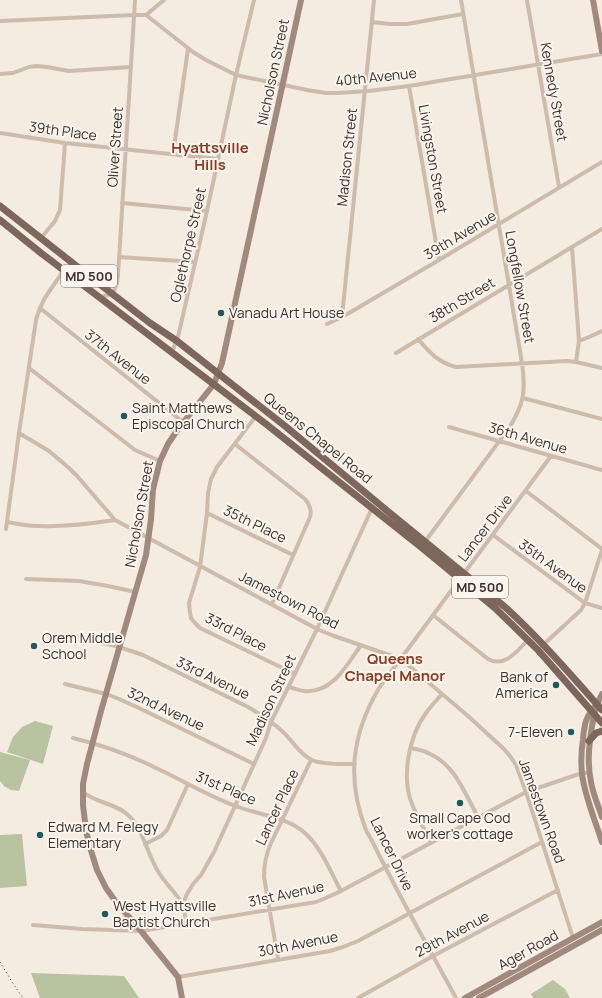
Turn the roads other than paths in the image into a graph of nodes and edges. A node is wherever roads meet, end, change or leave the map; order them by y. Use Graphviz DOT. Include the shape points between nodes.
graph roads {
  1 [pos="135,0"];
  2 [pos="164,0"];
  3 [pos="254,0"];
  4 [pos="301,0"];
  5 [pos="374,0"];
  6 [pos="461,0"];
  7 [pos="527,0"];
  8 [pos="593,0"];
  9 [pos="463,14"];
  10 [pos="134,15"];
  11 [pos="146,15"];
  12 [pos="0,21"];
  13 [pos="372,22"];
  14 [pos="188,49"];
  15 [pos="602,53"];
  16 [pos="538,65"];
  17 [pos="131,68"];
  18 [pos="0,74"];
  19 [pos="236,74"];
  20 [pos="473,75"];
  21 [pos="283,84"];
  22 [pos="409,86"];
  23 [pos="365,92"];
  24 [pos="0,133"];
  25 [pos="65,143"];
  26 [pos="126,150"];
  27 [pos="173,154"];
  28 [pos="218,159"];
  29 [pos="602,162"];
  30 [pos="559,187"];
  31 [pos="122,203"];
  32 [pos="0,206"];
  33 [pos="207,212"];
  34 [pos="0,220"];
  35 [pos="498,225"];
  36 [pos="9,227"];
  37 [pos="0,228"];
  38 [pos="602,229"];
  39 [pos="41,239"];
  40 [pos="572,247"];
  41 [pos="119,257"];
  42 [pos="439,260"];
  43 [pos="195,262"];
  44 [pos="64,270"];
  45 [pos="84,272"];
  46 [pos="509,285"];
  47 [pos="113,294"];
  48 [pos="99,298"];
  49 [pos="40,308"];
  50 [pos="342,317"];
  51 [pos="327,324"];
  52 [pos="602,331"];
  53 [pos="418,339"];
  54 [pos="177,341"];
  55 [pos="580,341"];
  56 [pos="172,352"];
  57 [pos="396,353"];
  58 [pos="576,362"];
  59 [pos="522,363"];
  60 [pos="29,368"];
  61 [pos="602,368"];
  62 [pos="218,374"];
  63 [pos="214,384"];
  64 [pos="523,398"];
  65 [pos="256,416"];
  66 [pos="602,419"];
  67 [pos="183,422"];
  68 [pos="449,428"];
  69 [pos="19,433"];
  70 [pos="500,441"];
  71 [pos="235,444"];
  72 [pos="552,456"];
  73 [pos="160,461"];
  74 [pos="602,470"];
  75 [pos="526,491"];
  76 [pos="375,502"];
  77 [pos="372,509"];
  78 [pos="207,512"];
  79 [pos="114,520"];
  80 [pos="7,522"];
  81 [pos="6,529"];
  82 [pos="493,535"];
  83 [pos="149,538"];
  84 [pos="423,545"];
  85 [pos="602,549"];
  86 [pos="293,555"];
  87 [pos="200,566"];
  88 [pos="462,577"];
  89 [pos="26,579"];
  90 [pos="136,592"];
  91 [pos="585,603"];
  92 [pos="272,604"];
  93 [pos="602,608"];
  94 [pos="433,615"];
  95 [pos="317,629"];
  96 [pos="71,635"];
  97 [pos="531,638"];
  98 [pos="361,645"];
  99 [pos="543,645"];
  100 [pos="120,647"];
  101 [pos="401,659"];
  102 [pos="295,674"];
  103 [pos="65,684"];
  104 [pos="289,687"];
  105 [pos="106,694"];
  106 [pos="442,694"];
  107 [pos="602,694"];
  108 [pos="597,704"];
  109 [pos="602,710"];
  110 [pos="593,711"];
  111 [pos="271,722"];
  112 [pos="602,723"];
  113 [pos="602,731"];
  114 [pos="73,738"];
  115 [pos="589,740"];
  116 [pos="92,743"];
  117 [pos="410,748"];
  118 [pos="311,760"];
  119 [pos="254,764"];
  120 [pos="355,764"];
  121 [pos="589,772"];
  122 [pos="582,773"];
  123 [pos="188,784"];
  124 [pos="83,792"];
  125 [pos="526,792"];
  126 [pos="234,806"];
  127 [pos="478,817"];
  128 [pos="602,817"];
  129 [pos="282,820"];
  130 [pos="542,842"];
  131 [pos="602,842"];
  132 [pos="431,843"];
  133 [pos="146,844"];
  134 [pos="386,868"];
  135 [pos="558,890"];
  136 [pos="341,891"];
  137 [pos="183,904"];
  138 [pos="269,909"];
  139 [pos="409,913"];
  140 [pos="602,922"];
  141 [pos="186,924"];
  142 [pos="33,925"];
  143 [pos="602,930"];
  144 [pos="141,931"];
  145 [pos="573,938"];
  146 [pos="433,956"];
  147 [pos="278,959"];
  148 [pos="178,977"];
  149 [pos="182,998"];
  150 [pos="358,998"];
  151 [pos="456,998"];
  152 [pos="465,998"];
  153 [pos="479,998"];
  1 -- 10 [label="street, Oliver Street"];
  2 -- 11 [label="street"];
  3 -- 19 [label="street, Oglethorpe Street"];
  4 -- 21 [label="street, Nicholson Street"];
  5 -- 13 [label="street, Madison Street"];
  6 -- 9 [label="street, Longfellow Street"];
  7 -- 16 [label="street, Kennedy Street"];
  8 -- 15 [label="street"];
  9 -- 13 [label="street" via="402,24"];
  9 -- 20 [label="street, Longfellow Street"];
  10 -- 11 [label="street"];
  10 -- 12 [label="street"];
  10 -- 17 [label="street, Oliver Street"];
  11 -- 14 [label="street, 40th Avenue"];
  13 -- 23 [label="street, Madison Street"];
  14 -- 19 [label="street, 40th Avenue"];
  14 -- 27 [label="street"];
  15 -- 16 [label="street, 40th Avenue"];
  16 -- 20 [label="street, 40th Avenue"];
  16 -- 30 [label="street, Kennedy Street"];
  17 -- 18 [label="street" via="69,71 36,66"];
  17 -- 26 [label="street, Oliver Street"];
  19 -- 21 [label="street, 40th Avenue"];
  19 -- 28 [label="street, Oglethorpe Street"];
  20 -- 22 [label="street, 40th Avenue"];
  20 -- 35 [label="street, Longfellow Street"];
  21 -- 23 [label="street, 40th Avenue" via="326,93"];
  21 -- 62 [label="street, Nicholson Street"];
  22 -- 23 [label="street, 40th Avenue"];
  22 -- 42 [label="street, Livingston Street"];
  23 -- 50 [label="street, Madison Street"];
  24 -- 25 [label="street, 39th Place"];
  25 -- 26 [label="street, 39th Place"];
  25 -- 39 [label="street" via="60,210"];
  26 -- 27 [label="street, 39th Place"];
  26 -- 31 [label="street, Oliver Street"];
  27 -- 28 [label="street, 39th Place"];
  28 -- 33 [label="street, Oglethorpe Street"];
  29 -- 30 [label="street, 39th Avenue"];
  30 -- 35 [label="street, 39th Avenue"];
  31 -- 33 [label="street"];
  31 -- 41 [label="street, Oliver Street"];
  32 -- 39 [label="main road, Queens Chapel Road / MD 500"];
  33 -- 43 [label="street, Oglethorpe Street"];
  34 -- 36 [label="main road, Queens Chapel Road / MD 500"];
  35 -- 42 [label="street, 39th Avenue"];
  35 -- 46 [label="street, Longfellow Street"];
  36 -- 37 [label="main road"];
  36 -- 44 [label="main road, Queens Chapel Road / MD 500"];
  38 -- 40 [label="street, 38th Street"];
  39 -- 45 [label="main road, Queens Chapel Road / MD 500"];
  40 -- 46 [label="street, 38th Street"];
  40 -- 55 [label="street"];
  41 -- 43 [label="street"];
  41 -- 47 [label="street, Oliver Street"];
  42 -- 50 [label="street, 39th Avenue"];
  43 -- 54 [label="street, Oglethorpe Street"];
  44 -- 45 [label="main road" via="69,268"];
  44 -- 48 [label="main road, Queens Chapel Road / MD 500"];
  44 -- 49 [label="street"];
  45 -- 47 [label="main road, Queens Chapel Road / MD 500"];
  46 -- 53 [label="street, 38th Street"];
  46 -- 59 [label="street, Longfellow Street"];
  47 -- 48 [label="street"];
  47 -- 54 [label="main road, Queens Chapel Road / MD 500"];
  48 -- 56 [label="main road, Queens Chapel Road / MD 500"];
  49 -- 60 [label="street"];
  49 -- 67 [label="street, 37th Avenue"];
  50 -- 51 [label="street, 39th Avenue"];
  52 -- 55 [label="street"];
  53 -- 57 [label="street, 38th Street"];
  53 -- 59 [label="street" via="438,359 450,365 464,367"];
  54 -- 56 [label="street, Oglethorpe Street"];
  54 -- 62 [label="main road, Queens Chapel Road / MD 500"];
  55 -- 58 [label="street"];
  56 -- 63 [label="main road, Queens Chapel Road / MD 500"];
  58 -- 59 [label="street"];
  58 -- 61 [label="street"];
  59 -- 64 [label="street, Longfellow Street"];
  60 -- 69 [label="street"];
  60 -- 73 [label="street" via="135,450"];
  62 -- 63 [label="street, Nicholson Street"];
  62 -- 76 [label="main road, Queens Chapel Road / MD 500" via="285,426"];
  63 -- 65 [label="main road, Queens Chapel Road / MD 500"];
  63 -- 67 [label="street, Nicholson Street"];
  64 -- 66 [label="street"];
  64 -- 70 [label="street, Longfellow Street" via="515,419"];
  65 -- 71 [label="street"];
  65 -- 77 [label="main road, Queens Chapel Road / MD 500"];
  67 -- 73 [label="street, Nicholson Street"];
  68 -- 70 [label="street, 36th Avenue"];
  69 -- 79 [label="street, Jamestown Road" via="49,451 69,468"];
  69 -- 80 [label="street"];
  70 -- 72 [label="street, 36th Avenue"];
  70 -- 84 [label="street, Longfellow Street"];
  71 -- 78 [label="street" via="211,479"];
  71 -- 86 [label="street" via="308,503 310,517"];
  72 -- 74 [label="street, 36th Avenue"];
  72 -- 75 [label="street, Lancer Drive"];
  73 -- 83 [label="street, Nicholson Street"];
  75 -- 82 [label="street, Lancer Drive"];
  75 -- 85 [label="street"];
  76 -- 77 [label="street, Madison Street"];
  76 -- 84 [label="main road, Queens Chapel Road / MD 500"];
  77 -- 84 [label="main road, Queens Chapel Road / MD 500"];
  77 -- 95 [label="street, Madison Street"];
  78 -- 86 [label="street, 35th Place"];
  78 -- 87 [label="street"];
  79 -- 80 [label="street" via="60,526"];
  79 -- 83 [label="street, Jamestown Road"];
  80 -- 81 [label="street"];
  82 -- 88 [label="street, Lancer Drive"];
  82 -- 91 [label="street, 35th Avenue"];
  83 -- 87 [label="street, Jamestown Road"];
  83 -- 90 [label="street, Nicholson Street"];
  84 -- 88 [label="main road, Queens Chapel Road / MD 500"];
  85 -- 91 [label="street"];
  86 -- 92 [label="street"];
  87 -- 92 [label="street, Jamestown Road"];
  87 -- 102 [label="street, 33rd Place" via="189,603 191,618 195,624"];
  88 -- 94 [label="street, Lancer Drive"];
  88 -- 97 [label="main road, Queens Chapel Road / MD 500" via="505,607 523,624"];
  89 -- 90 [label="street" via="79,581"];
  90 -- 100 [label="street, Nicholson Street"];
  91 -- 93 [label="street, 35th Avenue"];
  91 -- 99 [label="street" via="581,610"];
  92 -- 95 [label="street, Jamestown Road"];
  94 -- 97 [label="street" via="494,662 508,659"];
  94 -- 101 [label="street, Lancer Drive"];
  95 -- 98 [label="street, Jamestown Road"];
  95 -- 102 [label="street, Madison Street"];
  96 -- 100 [label="street, 33rd Avenue"];
  97 -- 99 [label="main road, Queens Chapel Road / MD 500"];
  97 -- 110 [label="main road, Queens Chapel Road / MD 500"];
  98 -- 101 [label="street, Jamestown Road"];
  98 -- 104 [label="street" via="342,672 327,686 308,691"];
  99 -- 108 [label="main road, Queens Chapel Road / MD 500"];
  100 -- 105 [label="street, Nicholson Street"];
  100 -- 111 [label="street, 33rd Avenue" via="158,662 248,707"];
  101 -- 106 [label="street, Jamestown Road"];
  101 -- 120 [label="street, Lancer Drive" via="379,688 368,709 357,742"];
  102 -- 104 [label="street, Madison Street"];
  103 -- 105 [label="street, 32nd Avenue"];
  104 -- 111 [label="street, Madison Street"];
  105 -- 116 [label="street, Nicholson Street"];
  105 -- 119 [label="street, 32nd Avenue"];
  106 -- 117 [label="street" via="425,713"];
  106 -- 125 [label="street, Jamestown Road" via="510,756"];
  107 -- 108 [label="street"];
  108 -- 109 [label="main road, Queens Chapel Road / MD 500"];
  108 -- 110 [label="street"];
  110 -- 112 [label="main road, Queens Chapel Road / MD 500"];
  110 -- 115 [label="street"];
  110 -- 122 [label="street" via="587,718 583,734"];
  111 -- 118 [label="street, 33rd Avenue"];
  111 -- 119 [label="street, Madison Street"];
  113 -- 115 [label="main road"];
  114 -- 116 [label="street, 31st Place"];
  115 -- 121 [label="street"];
  116 -- 123 [label="street, 31st Place" via="121,752"];
  116 -- 124 [label="street, Nicholson Street"];
  117 -- 127 [label="street" via="427,752 443,761 460,783"];
  117 -- 132 [label="street" via="407,767 409,794"];
  118 -- 120 [label="street"];
  118 -- 129 [label="street, Lancer Place"];
  119 -- 126 [label="street, Madison Street"];
  120 -- 134 [label="street, Lancer Drive" via="361,815 370,839"];
  121 -- 122 [label="street, 31st Avenue"];
  121 -- 128 [label="street"];
  122 -- 125 [label="street, 31st Avenue"];
  122 -- 131 [label="street"];
  123 -- 126 [label="street, 31st Place"];
  123 -- 133 [label="street" via="167,830"];
  124 -- 133 [label="street" via="114,806 128,816"];
  124 -- 144 [label="street, Nicholson Street" via="86,830 97,870 116,902"];
  125 -- 127 [label="street, 31st Avenue"];
  125 -- 130 [label="street, Jamestown Road"];
  126 -- 129 [label="street, 31st Place"];
  126 -- 137 [label="street, Madison Street" via="214,852"];
  127 -- 132 [label="street, 31st Avenue"];
  129 -- 136 [label="street, 31st Place" via="301,830 311,839"];
  129 -- 138 [label="street, Lancer Place" via="264,864"];
  130 -- 135 [label="street, Jamestown Road"];
  130 -- 139 [label="street, 30th Avenue"];
  132 -- 134 [label="street, 31st Avenue"];
  133 -- 137 [label="street" via="159,873"];
  134 -- 136 [label="street, 31st Avenue"];
  134 -- 139 [label="street, Lancer Drive"];
  135 -- 145 [label="street, Jamestown Road"];
  135 -- 146 [label="street, 29th Avenue"];
  136 -- 138 [label="street, 31st Avenue" via="316,902"];
  137 -- 141 [label="street"];
  138 -- 141 [label="street, 31st Avenue"];
  138 -- 147 [label="street, Lancer Place"];
  139 -- 146 [label="street, Lancer Drive"];
  139 -- 147 [label="street, 30th Avenue" via="343,948"];
  140 -- 145 [label="street, Ager Road"];
  141 -- 144 [label="street, 31st Avenue"];
  142 -- 144 [label="street, 31st Avenue"];
  143 -- 153 [label="street, Ager Road"];
  144 -- 148 [label="street, Nicholson Street"];
  145 -- 152 [label="street, Ager Road"];
  146 -- 150 [label="street, 29th Avenue"];
  146 -- 151 [label="street, Lancer Drive"];
  147 -- 148 [label="street, 30th Avenue"];
  148 -- 149 [label="street, Nicholson Street"];
}
